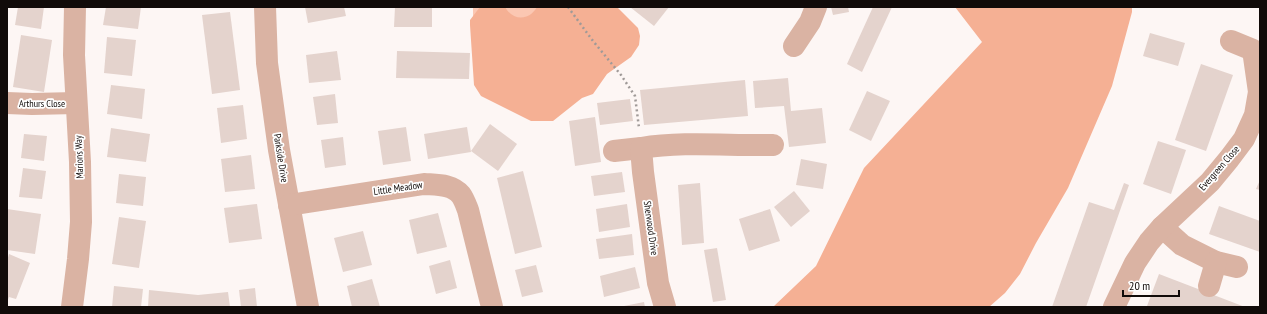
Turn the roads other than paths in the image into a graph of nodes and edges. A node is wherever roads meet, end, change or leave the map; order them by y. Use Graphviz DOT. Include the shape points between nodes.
graph roads {
  1 [pos="75,7"];
  2 [pos="265,7"];
  3 [pos="816,7"];
  4 [pos="1231,40"];
  5 [pos="1256,45"];
  6 [pos="794,46"];
  7 [pos="7,103"];
  8 [pos="76,103"];
  9 [pos="773,145"];
  10 [pos="641,148"];
  11 [pos="614,151"];
  12 [pos="289,205"];
  13 [pos="1162,228"];
  14 [pos="1216,262"];
  15 [pos="1237,267"];
  16 [pos="1209,286"];
  17 [pos="72,307"];
  18 [pos="308,307"];
  19 [pos="492,307"];
  20 [pos="665,307"];
  21 [pos="1114,307"];
  1 -- 8 [label="street, Marions Way"];
  2 -- 12 [label="street, Parkside Drive" via="268,63"];
  3 -- 6 [label="street" via="810,22"];
  4 -- 5 [label="street, Evergreen Close"];
  5 -- 13 [label="street, Evergreen Close" via="1258,92 1255,115 1244,139 1210,182"];
  7 -- 8 [label="street, Arthurs Close"];
  8 -- 17 [label="street, Marions Way" via="81,222"];
  9 -- 10 [label="street" via="678,144"];
  10 -- 11 [label="street"];
  10 -- 20 [label="street, Sherwood Drive" via="642,172 658,283"];
  12 -- 18 [label="street, Parkside Drive"];
  12 -- 19 [label="street, Little Meadow" via="424,184 444,185 455,190 468,210"];
  13 -- 14 [label="street" via="1182,245"];
  13 -- 21 [label="street, Evergreen Close" via="1135,263"];
  14 -- 15 [label="street"];
  14 -- 16 [label="street"];
}
